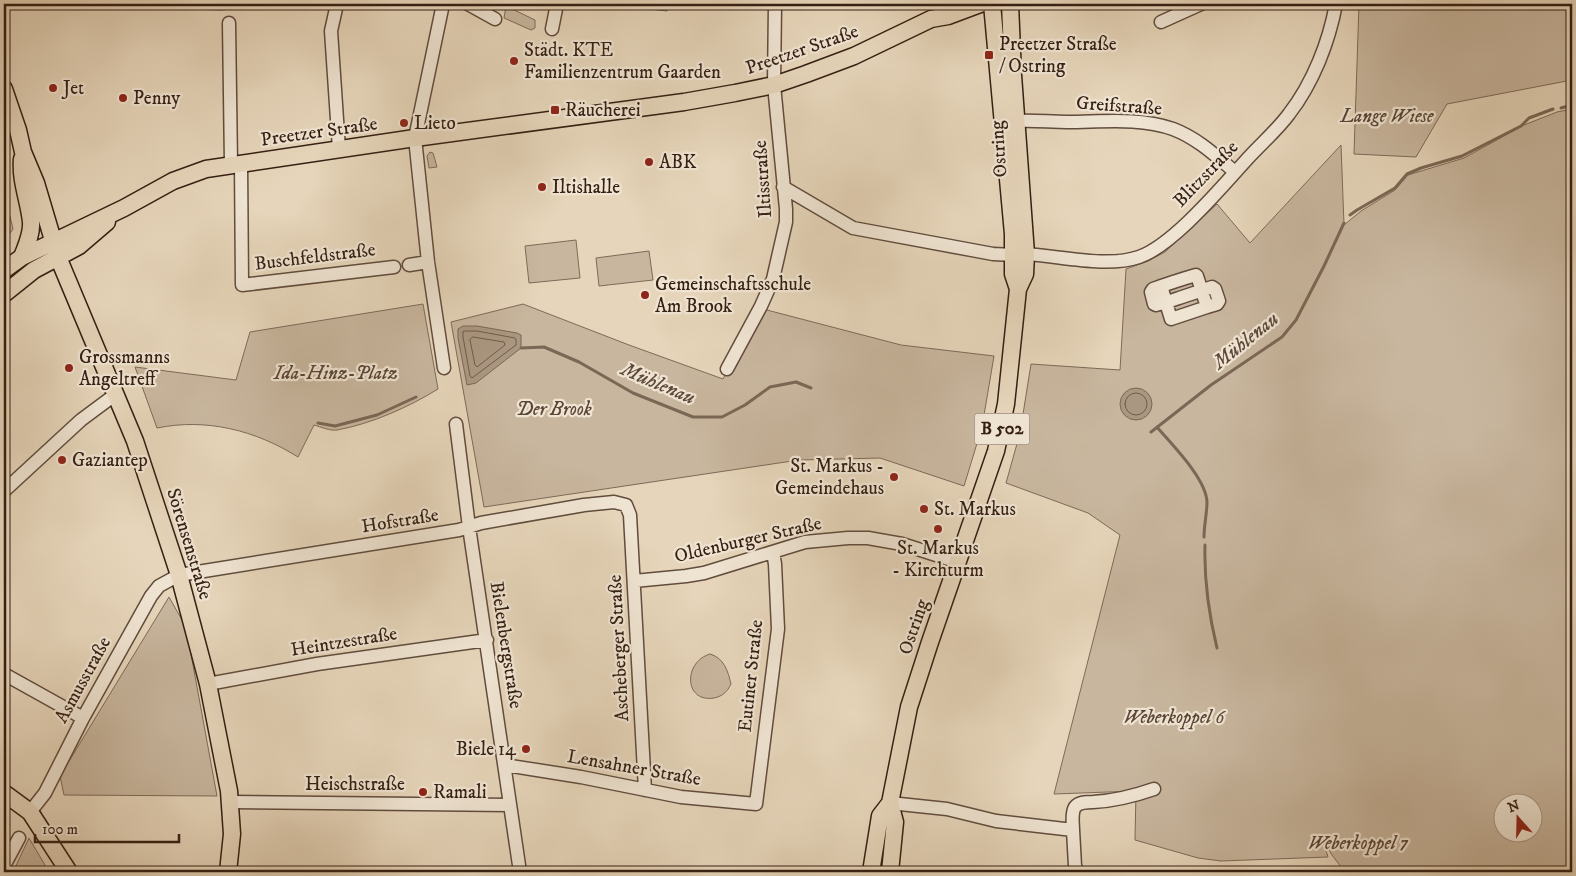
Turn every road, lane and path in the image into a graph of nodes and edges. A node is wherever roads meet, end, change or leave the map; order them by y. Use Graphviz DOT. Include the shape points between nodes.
graph roads {
  1 [pos="337,4"];
  2 [pos="443,4"];
  3 [pos="468,4"];
  4 [pos="557,4"];
  5 [pos="774,4"];
  6 [pos="943,4"];
  7 [pos="980,4"];
  8 [pos="992,4"];
  9 [pos="1010,4"];
  10 [pos="1201,4"];
  11 [pos="1336,4"];
  12 [pos="1172,9"];
  13 [pos="495,19"];
  14 [pos="931,19"];
  15 [pos="1161,22"];
  16 [pos="229,23"];
  17 [pos="552,29"];
  18 [pos="774,85"];
  19 [pos="4,89"];
  20 [pos="1017,121"];
  21 [pos="415,138"];
  22 [pos="339,149"];
  23 [pos="23,152"];
  24 [pos="236,164"];
  25 [pos="1235,172"];
  26 [pos="783,190"];
  27 [pos="31,222"];
  28 [pos="53,248"];
  29 [pos="1020,255"];
  30 [pos="22,257"];
  31 [pos="428,262"];
  32 [pos="410,265"];
  33 [pos="394,267"];
  34 [pos="4,270"];
  35 [pos="1182,279"];
  36 [pos="1164,285"];
  37 [pos="1202,291"];
  38 [pos="4,294"];
  39 [pos="1188,295"];
  40 [pos="1169,302"];
  41 [pos="1193,312"];
  42 [pos="444,368"];
  43 [pos="727,369"];
  44 [pos="116,394"];
  45 [pos="456,424"];
  46 [pos="4,491"];
  47 [pos="626,505"];
  48 [pos="469,527"];
  49 [pos="773,552"];
  50 [pos="958,562"];
  51 [pos="179,575"];
  52 [pos="634,581"];
  53 [pos="487,640"];
  54 [pos="4,674"];
  55 [pos="208,684"];
  56 [pos="83,718"];
  57 [pos="505,765"];
  58 [pos="1154,789"];
  59 [pos="646,790"];
  60 [pos="4,793"];
  61 [pos="230,802"];
  62 [pos="890,803"];
  63 [pos="756,804"];
  64 [pos="510,805"];
  65 [pos="30,812"];
  66 [pos="1073,830"];
  67 [pos="19,838"];
  68 [pos="4,866"];
  69 [pos="69,872"];
  70 [pos="228,872"];
  71 [pos="520,872"];
  72 [pos="871,872"];
  73 [pos="890,872"];
  74 [pos="1078,872"];
  1 -- 22 [label="street" via="331,31"];
  2 -- 21 [label="street"];
  3 -- 13 [label="street"];
  4 -- 17 [label="street"];
  5 -- 18 [label="street, Iltisstraße"];
  6 -- 14 [label="main road, Preetzer Straße"];
  7 -- 14 [label="main road, Preetzer Straße"];
  8 -- 29 [label="main road, Ostring / B 502"];
  9 -- 20 [label="main road, Ostring / B 502"];
  10 -- 12 [label="street"];
  11 -- 25 [label="street, Blitzstraße" via="1323,54 1289,114"];
  12 -- 15 [label="street"];
  14 -- 18 [label="main road, Preetzer Straße" via="854,56"];
  16 -- 24 [label="street"];
  18 -- 21 [label="main road, Preetzer Straße" via="684,102"];
  18 -- 26 [label="street, Iltisstraße"];
  19 -- 23 [label="main road"];
  20 -- 25 [label="street, Greifstraße" via="1154,124 1174,129 1211,150"];
  20 -- 29 [label="main road, Ostring / B 502"];
  21 -- 22 [label="main road, Preetzer Straße"];
  21 -- 31 [label="street"];
  22 -- 24 [label="main road, Preetzer Straße"];
  23 -- 27 [label="main road" via="21,172"];
  23 -- 28 [label="main road" via="36,183"];
  24 -- 28 [label="main road, Preetzer Straße" via="206,169 173,181"];
  24 -- 33 [label="street, Buschfeldstraße" via="242,285"];
  25 -- 29 [label="street, Blitzstraße" via="1170,238 1140,256 1114,262"];
  26 -- 29 [label="street, Blitzstraße" via="853,228 993,254"];
  26 -- 43 [label="street, Iltisstraße" via="786,222 773,278"];
  27 -- 28 [label="main road"];
  27 -- 30 [label="main road"];
  28 -- 30 [label="main road"];
  28 -- 38 [label="main road" via="34,270"];
  28 -- 44 [label="main road, Sörensenstraße"];
  29 -- 50 [label="main road, Ostring / B 502" via="1025,274 1018,289 1003,422"];
  30 -- 34 [label="main road"];
  31 -- 32 [label="street"];
  31 -- 42 [label="street"];
  35 -- 36 [label="street"];
  35 -- 37 [label="street" via="1196,275"];
  35 -- 39 [label="street"];
  36 -- 40 [label="street"];
  36 -- 40 [label="street" via="1151,290 1152,299 1156,305"];
  37 -- 39 [label="street"];
  37 -- 41 [label="street" via="1207,307"];
  39 -- 40 [label="street"];
  39 -- 41 [label="street"];
  40 -- 41 [label="street" via="1177,317"];
  44 -- 46 [label="street" via="81,420"];
  44 -- 51 [label="main road, Sörensenstraße"];
  45 -- 48 [label="street, Bielenbergstraße"];
  47 -- 48 [label="street, Hofstraße" via="614,502 584,505"];
  47 -- 52 [label="street, Ascheberger Straße" via="630,515"];
  48 -- 51 [label="street, Hofstraße"];
  48 -- 53 [label="street, Bielenbergstraße"];
  49 -- 50 [label="street, Oldenburger Straße" via="805,542 868,538 902,544"];
  49 -- 52 [label="street, Oldenburger Straße" via="704,573"];
  49 -- 63 [label="street, Eutiner Straße" via="778,629"];
  50 -- 62 [label="main road, Ostring / B 502" via="909,707"];
  51 -- 55 [label="main road, Sörensenstraße"];
  51 -- 56 [label="street, Asmusstraße" via="159,586 151,596"];
  52 -- 59 [label="street, Ascheberger Straße"];
  53 -- 55 [label="street, Heintzestraße" via="317,664"];
  53 -- 57 [label="street, Bielenbergstraße"];
  54 -- 56 [label="street"];
  55 -- 61 [label="main road, Sörensenstraße"];
  56 -- 65 [label="street, Asmusstraße" via="45,793"];
  57 -- 59 [label="street, Lensahner Straße"];
  57 -- 64 [label="street, Bielenbergstraße"];
  58 -- 66 [label="street" via="1127,798 1076,805"];
  59 -- 63 [label="street, Lensahner Straße" via="681,797"];
  60 -- 65 [label="main road"];
  61 -- 64 [label="street, Heischstraße"];
  61 -- 70 [label="main road, Sörensenstraße" via="232,834"];
  62 -- 66 [label="street"];
  62 -- 72 [label="main road, Ostring / B 502" via="880,816"];
  62 -- 73 [label="main road, Ostring / B 502" via="895,822"];
  64 -- 71 [label="street, Bielenbergstraße"];
  65 -- 69 [label="main road"];
  66 -- 74 [label="street"];
  67 -- 68 [label="street"];
}
